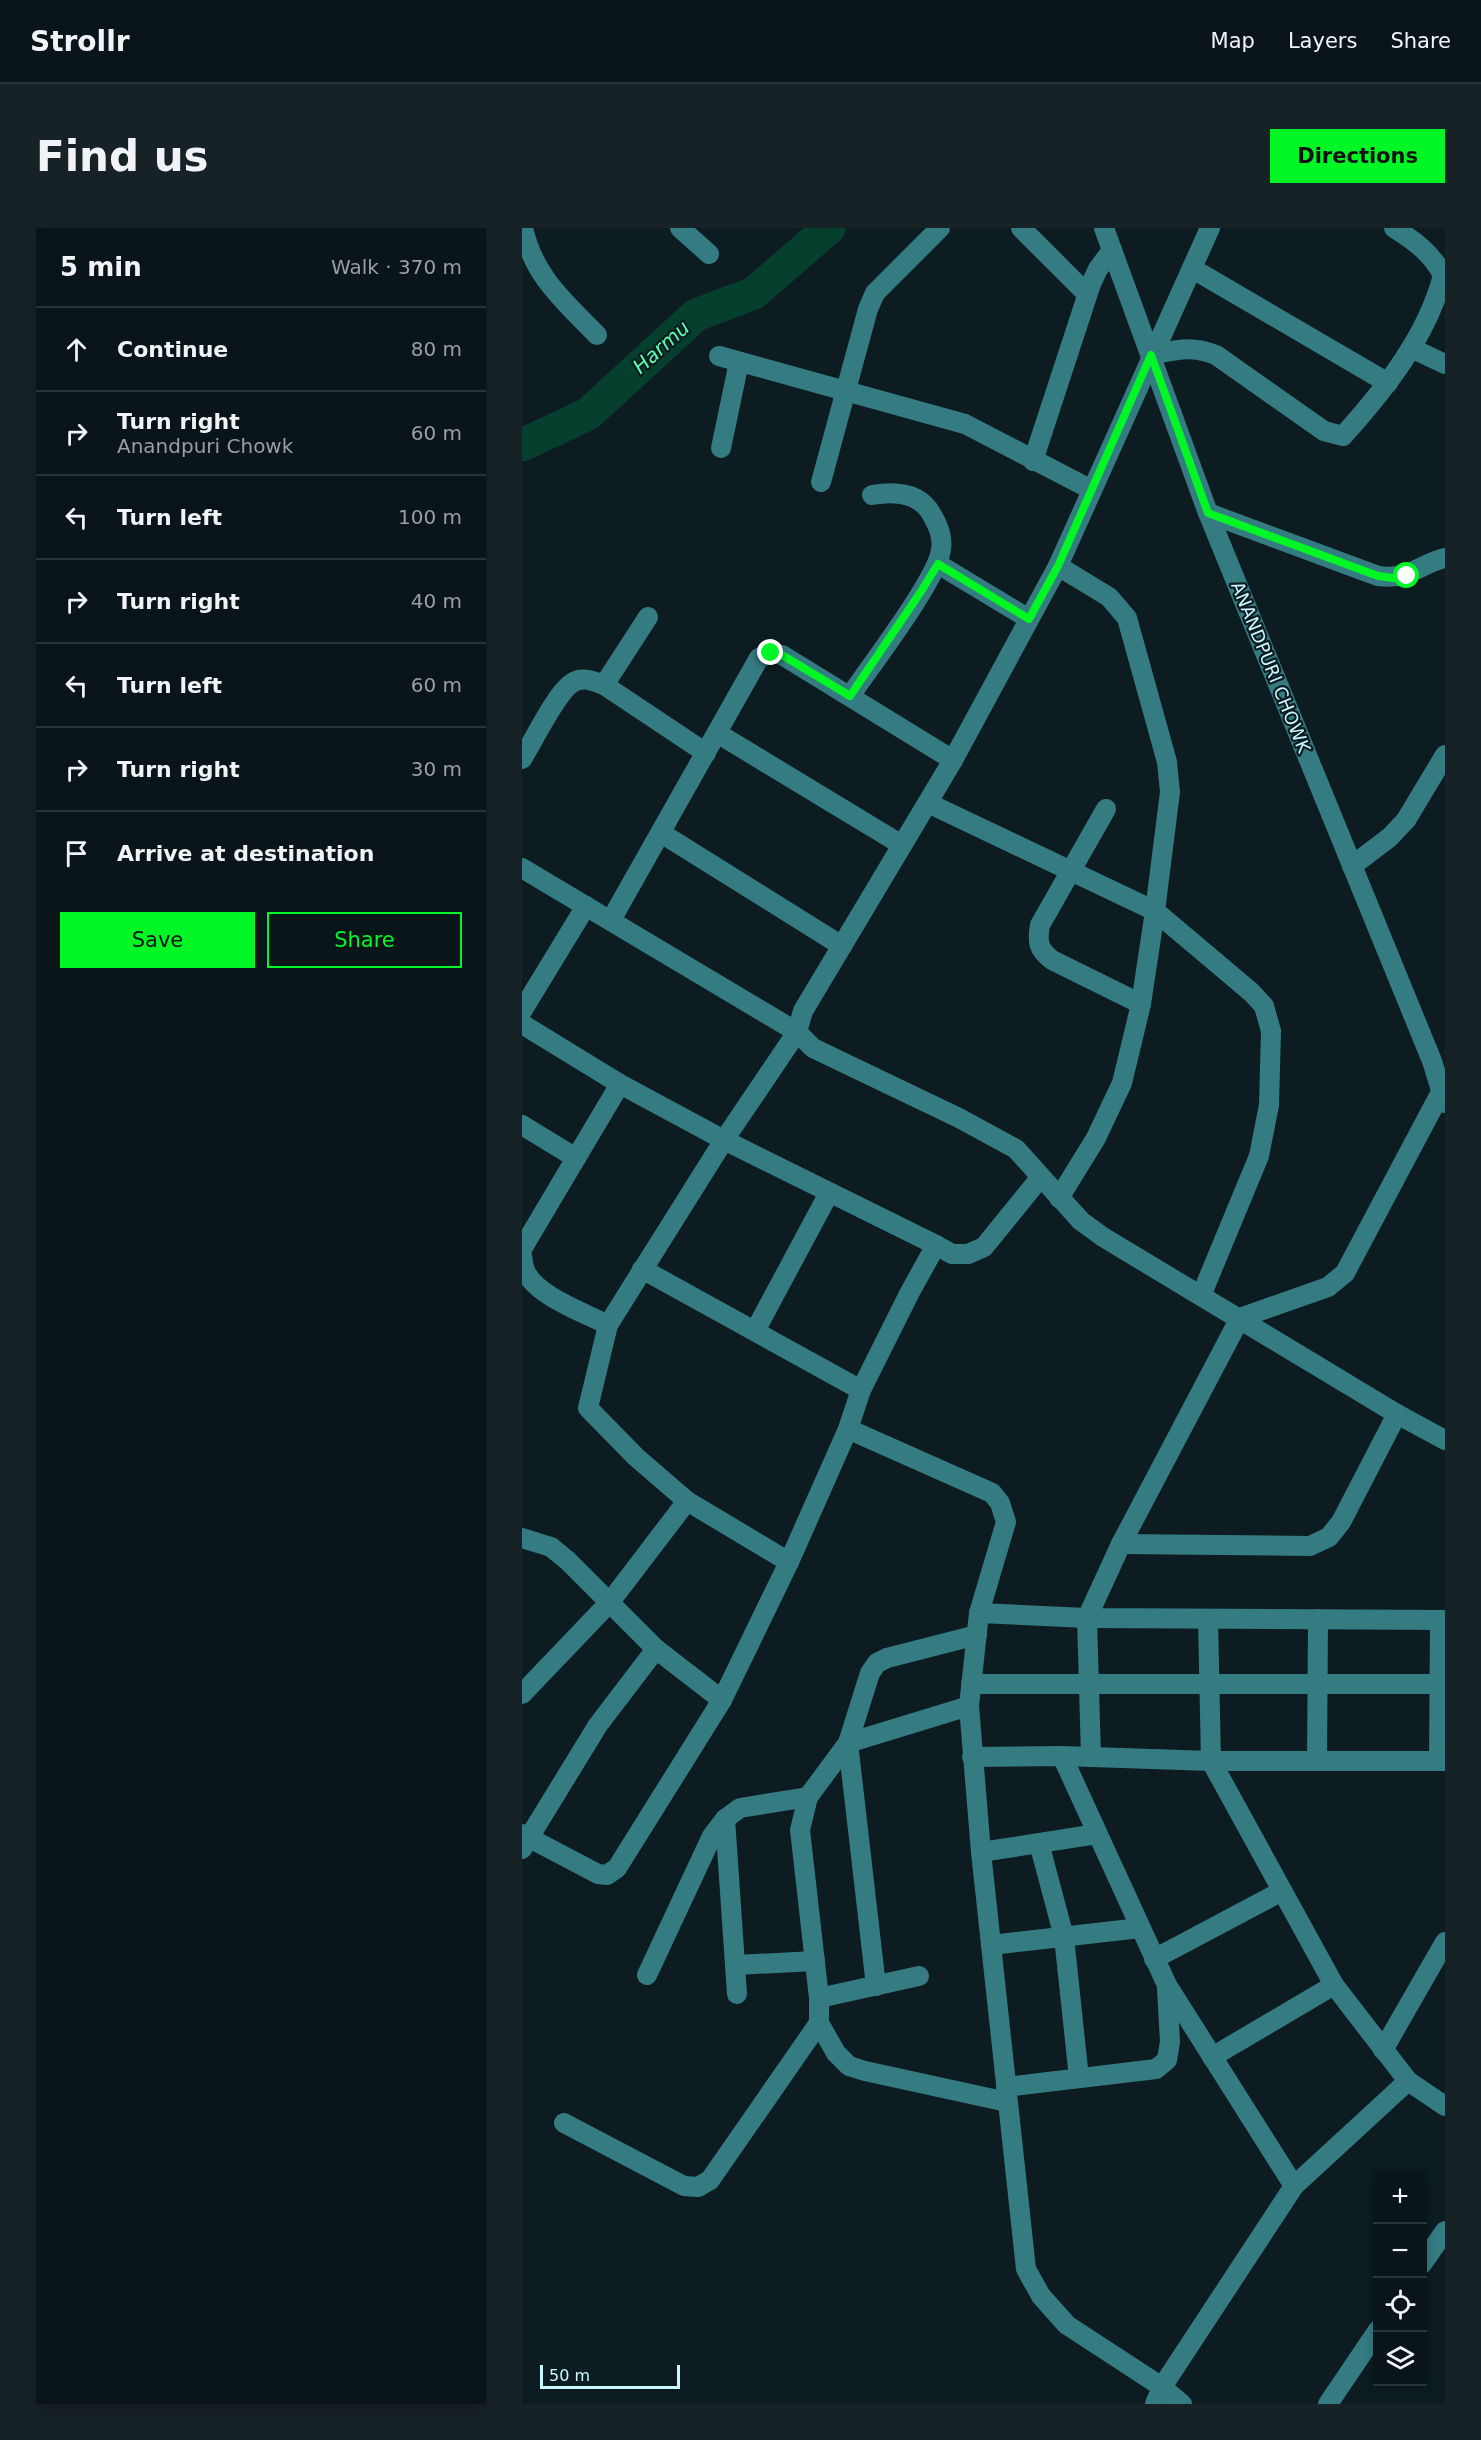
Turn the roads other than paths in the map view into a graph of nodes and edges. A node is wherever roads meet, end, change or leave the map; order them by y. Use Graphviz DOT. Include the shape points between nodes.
graph roads {
  1 [pos="680,228"];
  2 [pos="940,228"];
  3 [pos="1021,228"];
  4 [pos="1104,228"];
  5 [pos="1210,228"];
  6 [pos="1395,228"];
  7 [pos="528,230"];
  8 [pos="1112,250"];
  9 [pos="709,254"];
  10 [pos="1193,269"];
  11 [pos="1087,294"];
  12 [pos="597,335"];
  13 [pos="1411,348"];
  14 [pos="1151,355"];
  15 [pos="719,356"];
  16 [pos="739,362"];
  17 [pos="1445,364"];
  18 [pos="1388,383"];
  19 [pos="845,390"];
  20 [pos="721,448"];
  21 [pos="1033,461"];
  22 [pos="821,482"];
  23 [pos="1092,490"];
  24 [pos="872,495"];
  25 [pos="1208,513"];
  26 [pos="1445,558"];
  27 [pos="938,564"];
  28 [pos="1058,566"];
  29 [pos="648,616"];
  30 [pos="1029,619"];
  31 [pos="604,685"];
  32 [pos="850,696"];
  33 [pos="717,733"];
  34 [pos="706,753"];
  35 [pos="1445,755"];
  36 [pos="522,759"];
  37 [pos="953,760"];
  38 [pos="927,803"];
  39 [pos="1106,809"];
  40 [pos="661,833"];
  41 [pos="902,845"];
  42 [pos="1352,866"];
  43 [pos="522,868"];
  44 [pos="1071,871"];
  45 [pos="586,906"];
  46 [pos="1155,911"];
  47 [pos="611,920"];
  48 [pos="842,946"];
  49 [pos="1141,1004"];
  50 [pos="522,1011"];
  51 [pos="522,1024"];
  52 [pos="797,1032"];
  53 [pos="1439,1054"];
  54 [pos="620,1084"];
  55 [pos="1443,1099"];
  56 [pos="522,1125"];
  57 [pos="724,1140"];
  58 [pos="576,1158"];
  59 [pos="1040,1178"];
  60 [pos="829,1193"];
  61 [pos="1059,1198"];
  62 [pos="936,1245"];
  63 [pos="522,1249"];
  64 [pos="522,1256"];
  65 [pos="642,1269"];
  66 [pos="1201,1296"];
  67 [pos="1240,1318"];
  68 [pos="608,1325"];
  69 [pos="755,1331"];
  70 [pos="861,1390"];
  71 [pos="1397,1414"];
  72 [pos="848,1429"];
  73 [pos="1445,1440"];
  74 [pos="687,1501"];
  75 [pos="522,1538"];
  76 [pos="1121,1544"];
  77 [pos="789,1562"];
  78 [pos="610,1602"];
  79 [pos="979,1613"];
  80 [pos="1087,1617"];
  81 [pos="1208,1619"];
  82 [pos="1318,1619"];
  83 [pos="1442,1620"];
  84 [pos="977,1635"];
  85 [pos="656,1649"];
  86 [pos="971,1684"];
  87 [pos="1089,1684"];
  88 [pos="1209,1684"];
  89 [pos="1317,1684"];
  90 [pos="1442,1684"];
  91 [pos="522,1694"];
  92 [pos="722,1700"];
  93 [pos="969,1706"];
  94 [pos="848,1743"];
  95 [pos="1062,1756"];
  96 [pos="972,1757"];
  97 [pos="1091,1757"];
  98 [pos="1211,1761"];
  99 [pos="1317,1761"];
  100 [pos="1442,1761"];
  101 [pos="808,1797"];
  102 [pos="725,1819"];
  103 [pos="1097,1834"];
  104 [pos="525,1840"];
  105 [pos="1039,1843"];
  106 [pos="981,1852"];
  107 [pos="1282,1891"];
  108 [pos="1140,1928"];
  109 [pos="1064,1937"];
  110 [pos="1445,1942"];
  111 [pos="991,1945"];
  112 [pos="1154,1959"];
  113 [pos="815,1961"];
  114 [pos="735,1965"];
  115 [pos="647,1975"];
  116 [pos="919,1976"];
  117 [pos="1167,1985"];
  118 [pos="1334,1985"];
  119 [pos="876,1986"];
  120 [pos="737,1994"];
  121 [pos="819,1998"];
  122 [pos="819,2023"];
  123 [pos="1383,2050"];
  124 [pos="1212,2057"];
  125 [pos="1079,2078"];
  126 [pos="1408,2081"];
  127 [pos="1006,2094"];
  128 [pos="1445,2106"];
  129 [pos="564,2123"];
  130 [pos="1294,2186"];
  131 [pos="1445,2231"];
  132 [pos="1427,2257"];
  133 [pos="1376,2332"];
  134 [pos="1158,2395"];
  135 [pos="1182,2404"];
  136 [pos="1328,2404"];
  1 -- 9 [label="street"];
  2 -- 19 [label="street" via="875,293"];
  3 -- 11 [label="street"];
  4 -- 8 [label="street, ANANDPURI CHOWK"];
  5 -- 10 [label="street"];
  6 -- 13 [label="street" via="1419,243 1443,275 1437,297"];
  7 -- 12 [label="street" via="537,269"];
  8 -- 11 [label="street"];
  8 -- 14 [label="street, ANANDPURI CHOWK"];
  10 -- 14 [label="street"];
  10 -- 18 [label="street"];
  11 -- 21 [label="street"];
  13 -- 17 [label="street"];
  13 -- 18 [label="street"];
  14 -- 18 [label="street" via="1183,348 1216,355 1324,431 1343,436"];
  14 -- 23 [label="street"];
  14 -- 25 [label="street, ANANDPURI CHOWK"];
  15 -- 16 [label="street"];
  16 -- 19 [label="street"];
  16 -- 20 [label="street"];
  19 -- 21 [label="street" via="965,424"];
  19 -- 22 [label="street"];
  21 -- 23 [label="street"];
  23 -- 28 [label="street"];
  24 -- 27 [label="street" via="892,492 912,496 928,506 938,525 942,549"];
  25 -- 26 [label="street" via="1378,576 1407,576"];
  25 -- 42 [label="street, ANANDPURI CHOWK"];
  27 -- 30 [label="street"];
  27 -- 32 [label="street"];
  28 -- 30 [label="street"];
  28 -- 46 [label="street" via="1109,597 1127,618 1134,642 1167,762 1170,792"];
  29 -- 31 [label="street"];
  30 -- 37 [label="street"];
  31 -- 34 [label="street"];
  31 -- 36 [label="street" via="588,679 573,682 562,692"];
  32 -- 33 [label="street" via="782,655 771,653 759,658"];
  32 -- 37 [label="street"];
  33 -- 34 [label="street"];
  33 -- 41 [label="street"];
  34 -- 40 [label="street"];
  35 -- 42 [label="street" via="1406,820"];
  37 -- 38 [label="street"];
  38 -- 41 [label="street"];
  38 -- 44 [label="street"];
  39 -- 44 [label="street"];
  40 -- 47 [label="street"];
  40 -- 48 [label="street"];
  41 -- 48 [label="street"];
  42 -- 53 [label="street, ANANDPURI CHOWK"];
  43 -- 45 [label="street"];
  44 -- 46 [label="street"];
  44 -- 49 [label="street" via="1040,925 1037,941 1042,952"];
  45 -- 47 [label="street"];
  45 -- 50 [label="street"];
  46 -- 49 [label="street"];
  46 -- 66 [label="street" via="1264,1006 1271,1031 1269,1105 1259,1156"];
  47 -- 52 [label="street"];
  48 -- 52 [label="street" via="803,1011"];
  49 -- 61 [label="street" via="1122,1083 1096,1138"];
  51 -- 54 [label="street"];
  52 -- 57 [label="street"];
  52 -- 59 [label="street" via="813,1048 1016,1149"];
  53 -- 55 [label="street, ANANDPURI CHOWK"];
  54 -- 57 [label="street"];
  54 -- 58 [label="street"];
  55 -- 67 [label="street" via="1345,1273 1328,1287"];
  56 -- 58 [label="street"];
  57 -- 60 [label="street"];
  57 -- 65 [label="street"];
  58 -- 63 [label="street"];
  59 -- 61 [label="street"];
  59 -- 62 [label="street" via="984,1247 968,1254 952,1254"];
  60 -- 62 [label="street"];
  60 -- 69 [label="street"];
  61 -- 66 [label="street" via="1103,1237"];
  62 -- 70 [label="street"];
  64 -- 68 [label="street" via="525,1272 547,1294"];
  65 -- 68 [label="street"];
  65 -- 69 [label="street"];
  66 -- 67 [label="street"];
  67 -- 71 [label="street"];
  67 -- 76 [label="street"];
  68 -- 74 [label="street" via="588,1408"];
  69 -- 70 [label="street"];
  70 -- 72 [label="street"];
  71 -- 73 [label="street"];
  71 -- 76 [label="street" via="1341,1522 1329,1537 1310,1546"];
  72 -- 77 [label="street"];
  72 -- 79 [label="street" via="992,1493 1000,1503 1006,1522"];
  74 -- 77 [label="street"];
  74 -- 78 [label="street"];
  75 -- 78 [label="street" via="551,1547"];
  76 -- 80 [label="street"];
  77 -- 92 [label="street"];
  78 -- 85 [label="street"];
  78 -- 91 [label="street"];
  79 -- 80 [label="street"];
  79 -- 84 [label="street"];
  80 -- 81 [label="street"];
  80 -- 87 [label="street"];
  81 -- 82 [label="street"];
  81 -- 88 [label="street"];
  82 -- 83 [label="street"];
  82 -- 89 [label="street"];
  83 -- 90 [label="street"];
  84 -- 86 [label="street"];
  84 -- 94 [label="street" via="877,1663 870,1673"];
  85 -- 92 [label="street"];
  85 -- 104 [label="street" via="598,1725"];
  86 -- 87 [label="street"];
  86 -- 93 [label="street"];
  87 -- 88 [label="street"];
  87 -- 97 [label="street"];
  88 -- 89 [label="street"];
  88 -- 98 [label="street"];
  89 -- 90 [label="street"];
  89 -- 99 [label="street"];
  90 -- 100 [label="street"];
  92 -- 104 [label="street" via="617,1868 607,1875 598,1874"];
  93 -- 94 [label="street"];
  93 -- 96 [label="street"];
  94 -- 101 [label="street"];
  94 -- 119 [label="street"];
  95 -- 96 [label="street"];
  95 -- 97 [label="street"];
  95 -- 103 [label="street"];
  96 -- 106 [label="street"];
  97 -- 98 [label="street"];
  98 -- 99 [label="street"];
  98 -- 107 [label="street"];
  99 -- 100 [label="street"];
  101 -- 102 [label="street" via="740,1808"];
  101 -- 113 [label="street" via="801,1830"];
  102 -- 114 [label="street"];
  102 -- 115 [label="street" via="712,1836"];
  103 -- 105 [label="street"];
  103 -- 108 [label="street"];
  105 -- 106 [label="street"];
  105 -- 109 [label="street"];
  106 -- 111 [label="street"];
  107 -- 112 [label="street"];
  107 -- 118 [label="street"];
  108 -- 109 [label="street"];
  108 -- 112 [label="street"];
  109 -- 111 [label="street"];
  109 -- 125 [label="street"];
  110 -- 123 [label="street"];
  111 -- 127 [label="street"];
  112 -- 117 [label="street"];
  113 -- 114 [label="street"];
  113 -- 121 [label="street"];
  114 -- 120 [label="street"];
  116 -- 119 [label="street"];
  117 -- 124 [label="street"];
  117 -- 125 [label="street" via="1167,2060 1156,2069"];
  118 -- 123 [label="street"];
  118 -- 124 [label="street"];
  119 -- 121 [label="street"];
  121 -- 122 [label="street"];
  122 -- 127 [label="street" via="836,2053 849,2066"];
  122 -- 129 [label="street" via="710,2180 698,2187 684,2186"];
  123 -- 126 [label="street"];
  124 -- 130 [label="street"];
  125 -- 127 [label="street"];
  126 -- 128 [label="street"];
  126 -- 130 [label="street"];
  127 -- 134 [label="street" via="1026,2269 1041,2296 1067,2325"];
  130 -- 134 [label="street"];
  131 -- 132 [label="street"];
  133 -- 136 [label="street"];
  134 -- 135 [label="street"];
}
